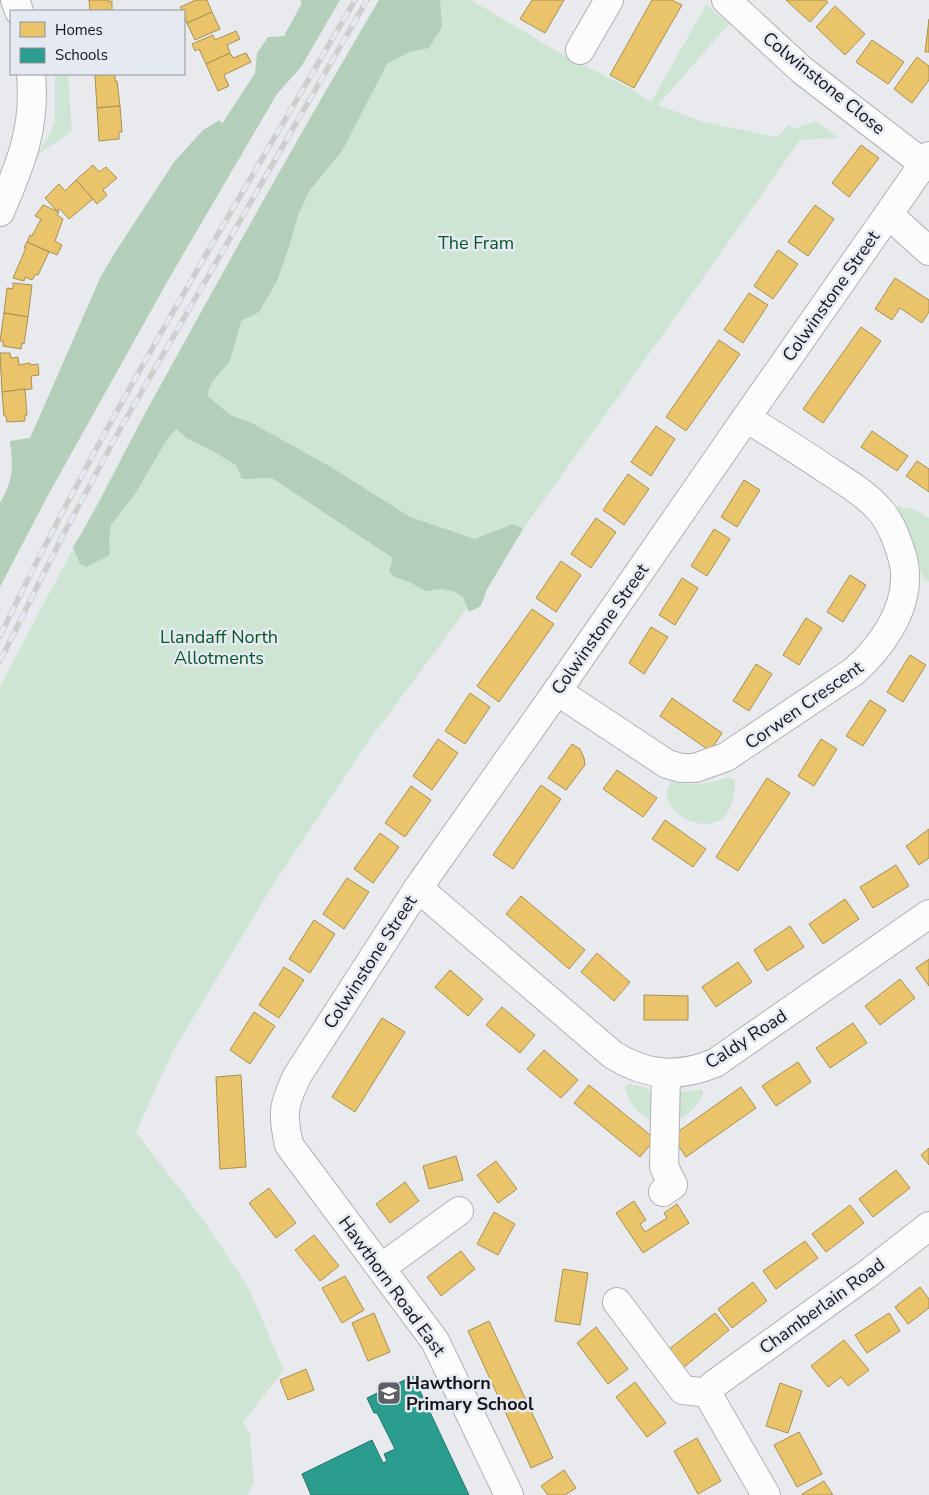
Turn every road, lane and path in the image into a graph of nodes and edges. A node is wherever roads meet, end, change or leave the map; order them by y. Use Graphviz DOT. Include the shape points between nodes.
graph roads {
  1 [pos="609,0"];
  2 [pos="726,0"];
  3 [pos="580,50"];
  4 [pos="31,75"];
  5 [pos="926,160"];
  6 [pos="0,212"];
  7 [pos="889,215"];
  8 [pos="929,251"];
  9 [pos="746,418"];
  10 [pos="557,691"];
  11 [pos="418,888"];
  12 [pos="929,914"];
  13 [pos="666,1074"];
  14 [pos="284,1110"];
  15 [pos="663,1192"];
  16 [pos="459,1211"];
  17 [pos="929,1226"];
  18 [pos="381,1268"];
  19 [pos="617,1302"];
  20 [pos="711,1389"];
  21 [pos="508,1495"];
  22 [pos="766,1495"];
  1 -- 3 [label="street"];
  2 -- 5 [label="street, Colwinstone Close" via="803,71"];
  4 -- 6 [label="street" via="33,96 29,137"];
  5 -- 7 [label="street, Colwinstone Street"];
  7 -- 8 [label="street"];
  7 -- 9 [label="street, Colwinstone Street"];
  9 -- 10 [label="street, Colwinstone Street"];
  9 -- 10 [label="street, Corwen Crescent" via="864,494 879,509 894,533 902,556 905,584 897,614 879,647 854,672 740,749 695,768 667,764"];
  10 -- 11 [label="street, Colwinstone Street"];
  11 -- 13 [label="street, Caldy Road" via="613,1055 638,1067"];
  11 -- 14 [label="street, Colwinstone Street" via="297,1076"];
  12 -- 13 [label="street, Caldy Road" via="715,1063"];
  13 -- 15 [label="street" via="664,1167 673,1185"];
  14 -- 18 [label="street, Hawthorn Road East" via="289,1145"];
  16 -- 18 [label="street"];
  17 -- 20 [label="street, Chamberlain Road"];
  18 -- 21 [label="street, Hawthorn Road East" via="440,1350"];
  19 -- 20 [label="street" via="684,1390"];
  20 -- 22 [label="street" via="710,1398"];
}
